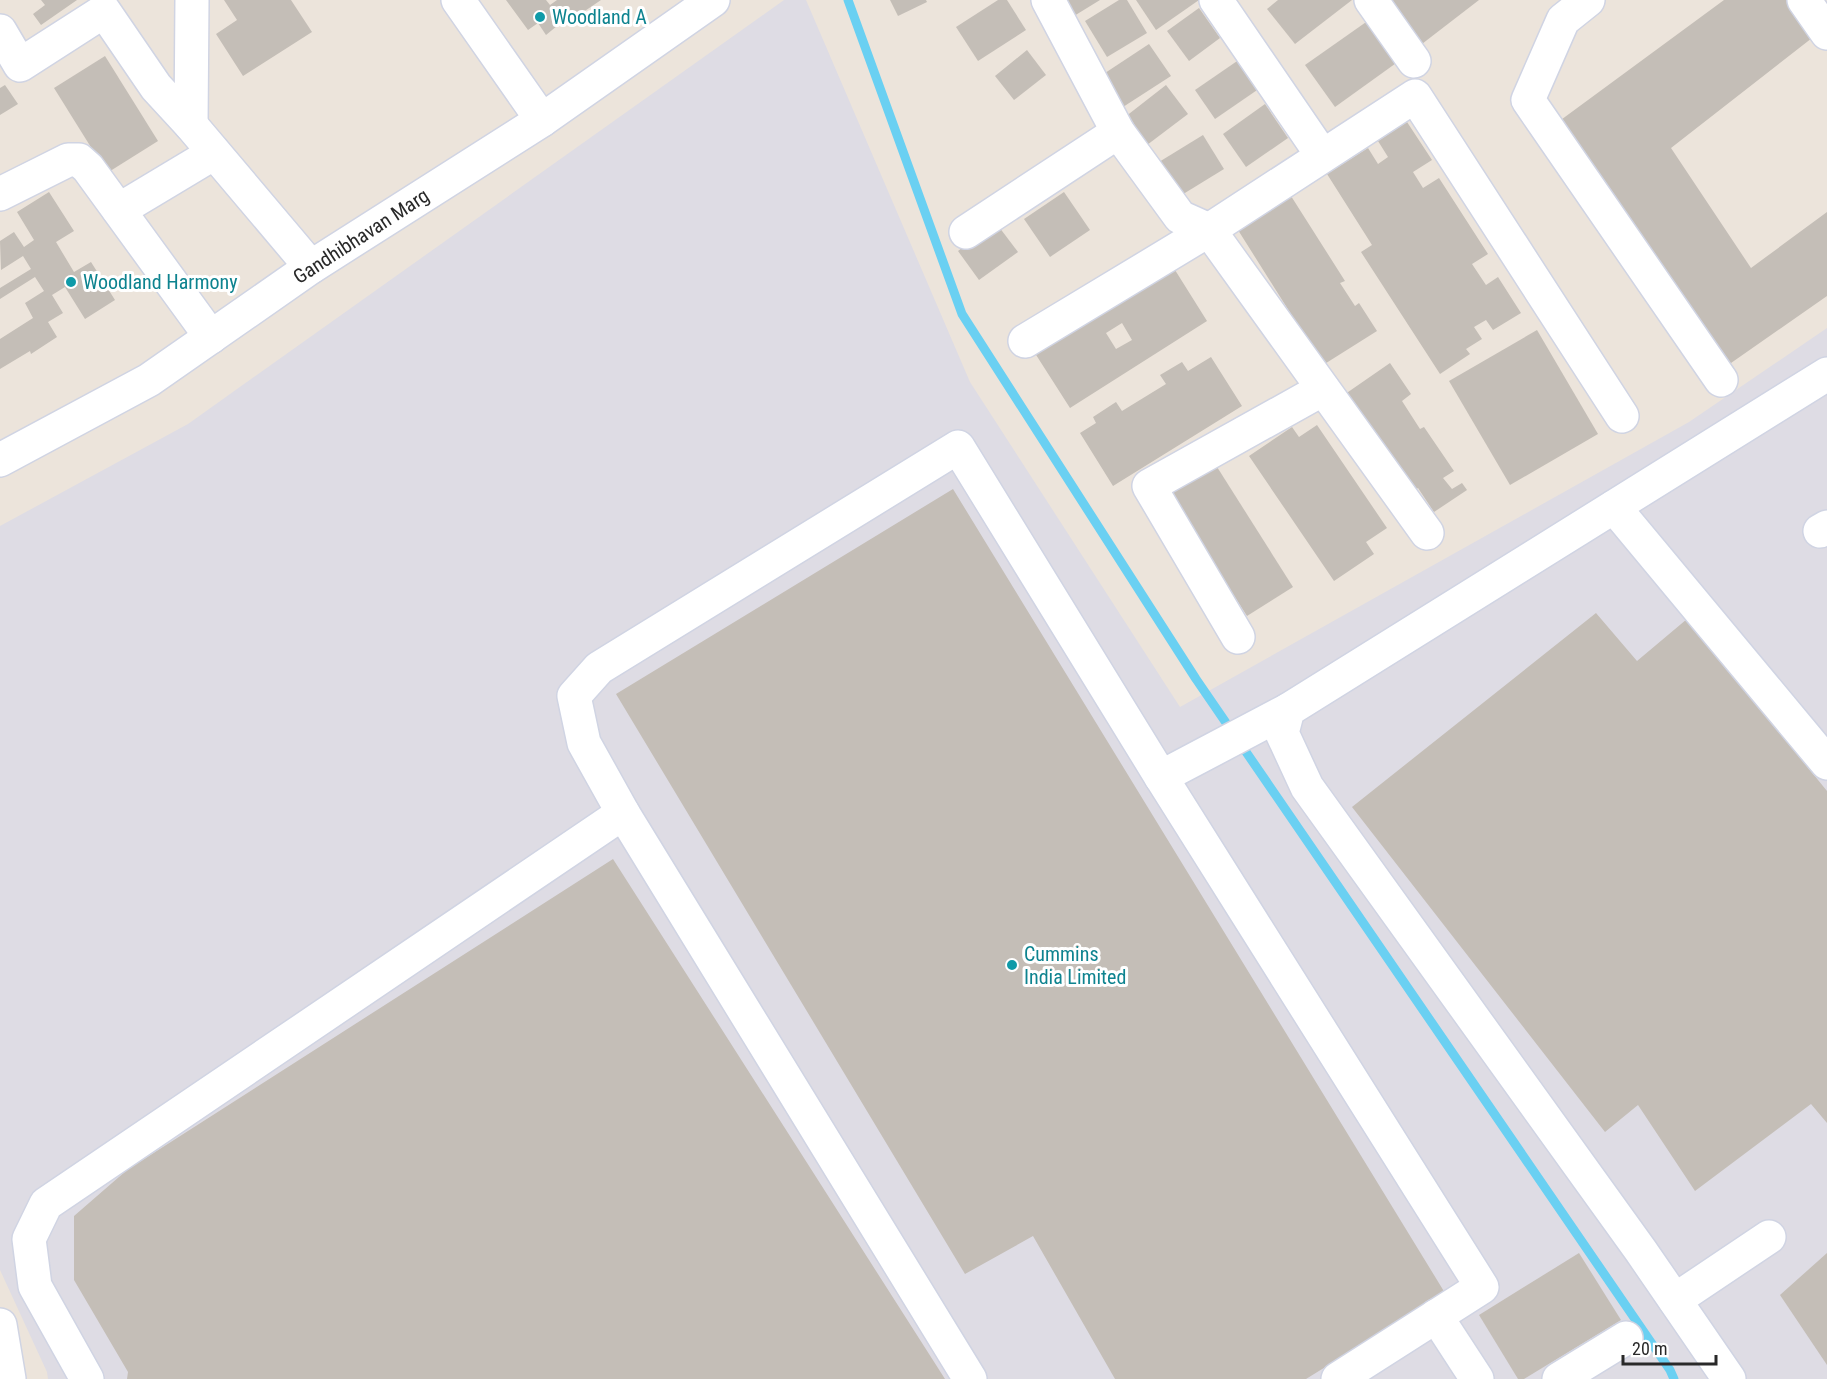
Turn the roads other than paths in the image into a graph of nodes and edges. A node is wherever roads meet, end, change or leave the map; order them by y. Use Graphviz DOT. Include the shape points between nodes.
graph roads {
  1 [pos="192,0"];
  2 [pos="458,0"];
  3 [pos="713,0"];
  4 [pos="1048,0"];
  5 [pos="1216,0"];
  6 [pos="1371,0"];
  7 [pos="1588,0"];
  8 [pos="1804,0"];
  9 [pos="0,31"];
  10 [pos="1827,33"];
  11 [pos="1414,61"];
  12 [pos="542,120"];
  13 [pos="191,125"];
  14 [pos="1118,132"];
  15 [pos="214,153"];
  16 [pos="1322,155"];
  17 [pos="0,194"];
  18 [pos="119,210"];
  19 [pos="1209,230"];
  20 [pos="966,232"];
  21 [pos="311,267"];
  22 [pos="211,337"];
  23 [pos="1025,341"];
  24 [pos="1827,374"];
  25 [pos="1721,380"];
  26 [pos="1323,389"];
  27 [pos="1622,416"];
  28 [pos="0,460"];
  29 [pos="1614,507"];
  30 [pos="1427,533"];
  31 [pos="1238,637"];
  32 [pos="1288,710"];
  33 [pos="1827,763"];
  34 [pos="1161,777"];
  35 [pos="623,813"];
  36 [pos="1769,1236"];
  37 [pos="1675,1300"];
  38 [pos="1436,1316"];
  39 [pos="0,1325"];
  40 [pos="1626,1338"];
  41 [pos="9,1379"];
  42 [pos="87,1379"];
  43 [pos="970,1379"];
  44 [pos="1338,1379"];
  45 [pos="1477,1379"];
  46 [pos="1559,1379"];
  47 [pos="1730,1379"];
  1 -- 13 [label="street"];
  2 -- 12 [label="street"];
  3 -- 12 [label="street, Gandhibhavan Marg"];
  4 -- 14 [label="street"];
  5 -- 16 [label="street"];
  6 -- 11 [label="street"];
  7 -- 25 [label="street" via="1563,20 1528,100"];
  8 -- 10 [label="street"];
  9 -- 13 [label="street" via="20,65 104,11 156,87"];
  12 -- 21 [label="street, Gandhibhavan Marg"];
  13 -- 15 [label="street"];
  14 -- 19 [label="street" via="1180,217"];
  14 -- 20 [label="street"];
  15 -- 18 [label="street"];
  15 -- 21 [label="street"];
  16 -- 19 [label="street"];
  16 -- 27 [label="street" via="1415,96"];
  17 -- 18 [label="street" via="68,160 79,160"];
  18 -- 22 [label="street"];
  19 -- 23 [label="street"];
  19 -- 26 [label="street"];
  21 -- 22 [label="street, Gandhibhavan Marg"];
  22 -- 28 [label="street, Gandhibhavan Marg" via="149,380"];
  24 -- 29 [label="street"];
  26 -- 30 [label="street"];
  26 -- 31 [label="street" via="1149,486"];
  29 -- 32 [label="street"];
  29 -- 33 [label="street"];
  32 -- 34 [label="street"];
  32 -- 37 [label="street" via="1282,734 1307,787"];
  34 -- 35 [label="street" via="958,447 599,668 574,696 584,743"];
  34 -- 38 [label="street" via="1482,1287"];
  35 -- 42 [label="street" via="46,1204 29,1239 35,1286"];
  35 -- 43 [label="street"];
  36 -- 37 [label="street"];
  37 -- 47 [label="street"];
  38 -- 44 [label="street"];
  38 -- 45 [label="street"];
  39 -- 41 [label="street"];
  40 -- 46 [label="street"];
}
